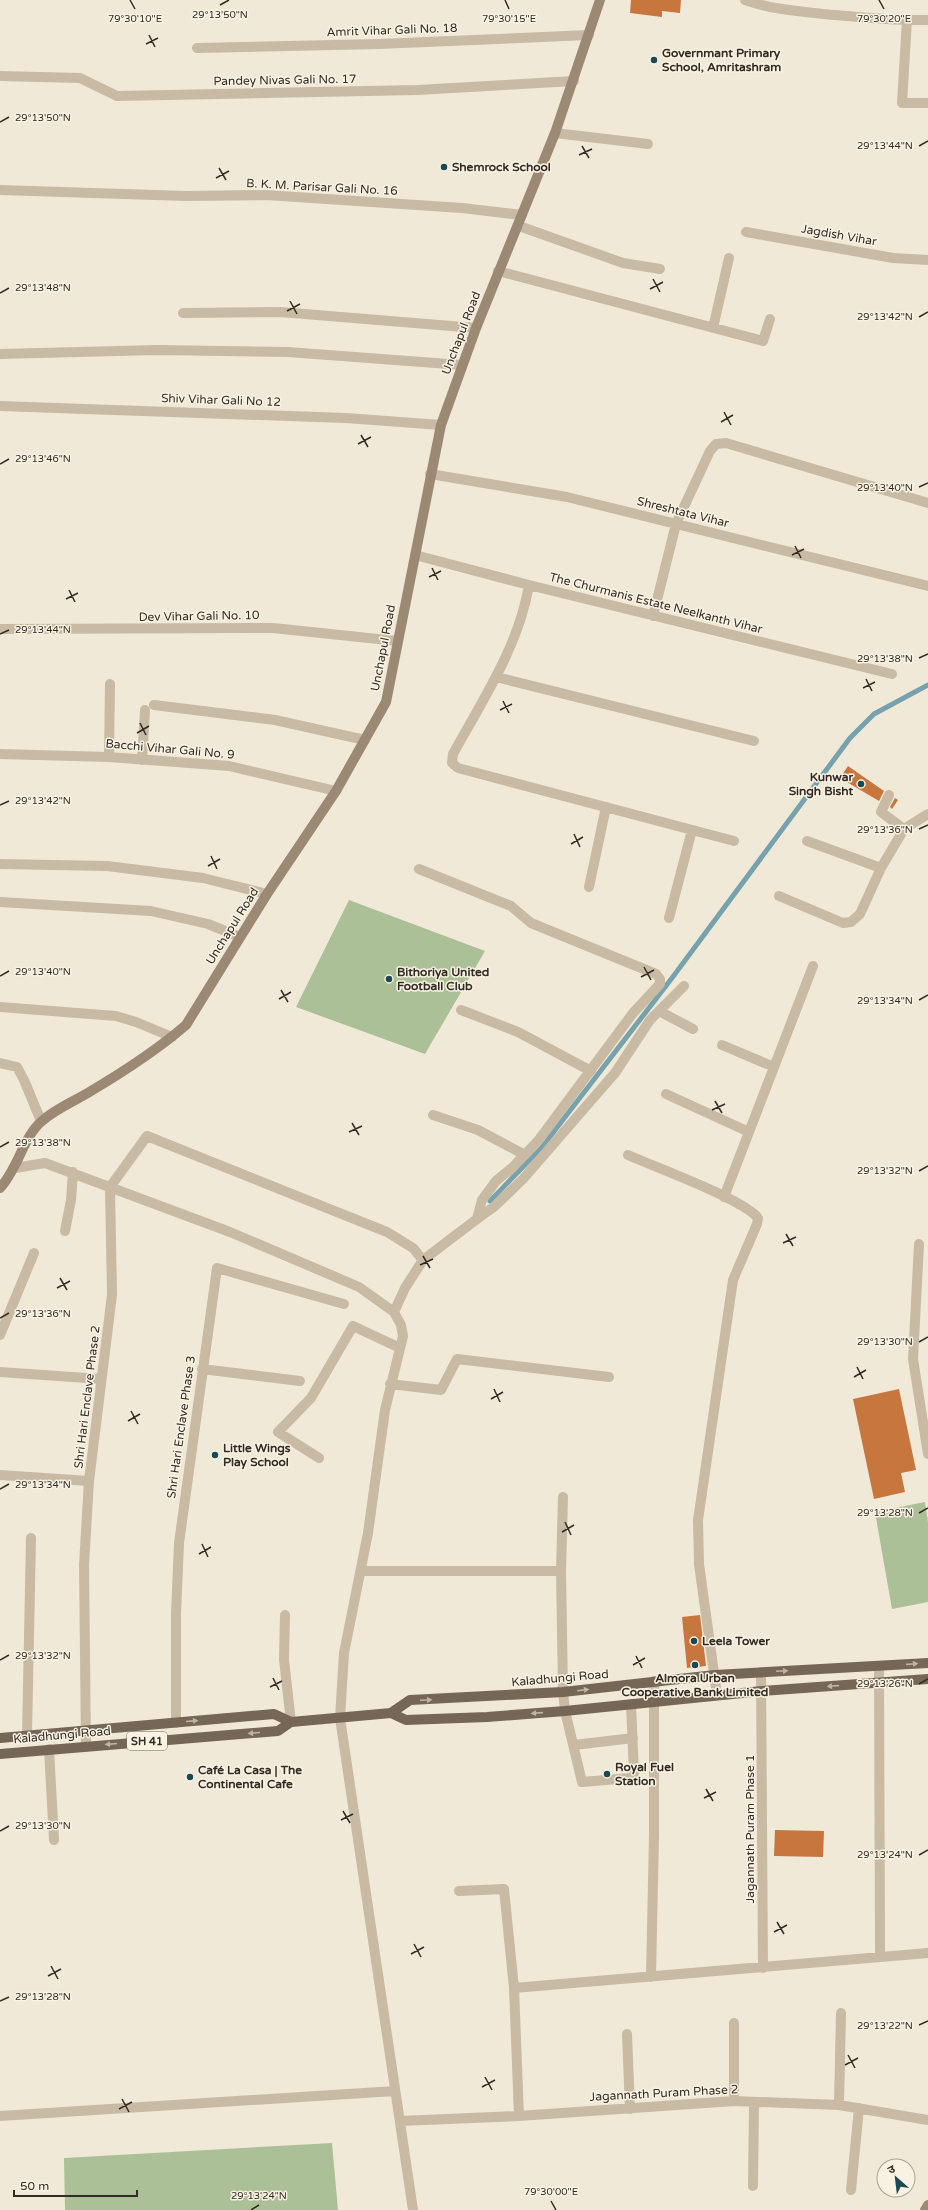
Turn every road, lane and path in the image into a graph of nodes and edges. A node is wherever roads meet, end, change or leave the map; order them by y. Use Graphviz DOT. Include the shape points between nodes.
graph roads {
  1 [pos="600,0"];
  2 [pos="745,0"];
  3 [pos="785,0"];
  4 [pos="779,9"];
  5 [pos="907,20"];
  6 [pos="928,20"];
  7 [pos="589,35"];
  8 [pos="196,48"];
  9 [pos="0,76"];
  10 [pos="574,81"];
  11 [pos="928,103"];
  12 [pos="555,133"];
  13 [pos="648,144"];
  14 [pos="0,190"];
  15 [pos="522,215"];
  16 [pos="519,226"];
  17 [pos="746,232"];
  18 [pos="729,258"];
  19 [pos="928,260"];
  20 [pos="660,268"];
  21 [pos="498,271"];
  22 [pos="183,313"];
  23 [pos="770,319"];
  24 [pos="476,328"];
  25 [pos="714,328"];
  26 [pos="0,354"];
  27 [pos="462,365"];
  28 [pos="0,406"];
  29 [pos="441,425"];
  30 [pos="430,474"];
  31 [pos="928,502"];
  32 [pos="676,524"];
  33 [pos="415,555"];
  34 [pos="529,585"];
  35 [pos="928,586"];
  36 [pos="653,616"];
  37 [pos="0,629"];
  38 [pos="397,641"];
  39 [pos="892,674"];
  40 [pos="496,677"];
  41 [pos="110,684"];
  42 [pos="365,740"];
  43 [pos="754,740"];
  44 [pos="0,754"];
  45 [pos="109,757"];
  46 [pos="142,760"];
  47 [pos="336,791"];
  48 [pos="889,794"];
  49 [pos="606,807"];
  50 [pos="928,814"];
  51 [pos="692,830"];
  52 [pos="904,830"];
  53 [pos="807,841"];
  54 [pos="734,842"];
  55 [pos="0,864"];
  56 [pos="881,868"];
  57 [pos="419,869"];
  58 [pos="589,887"];
  59 [pos="267,894"];
  60 [pos="779,896"];
  61 [pos="0,902"];
  62 [pos="669,918"];
  63 [pos="240,937"];
  64 [pos="813,966"];
  65 [pos="684,986"];
  66 [pos="0,1007"];
  67 [pos="461,1010"];
  68 [pos="659,1011"];
  69 [pos="693,1029"];
  70 [pos="172,1037"];
  71 [pos="722,1045"];
  72 [pos="0,1063"];
  73 [pos="774,1067"];
  74 [pos="591,1071"];
  75 [pos="666,1094"];
  76 [pos="433,1115"];
  77 [pos="41,1121"];
  78 [pos="749,1132"];
  79 [pos="525,1155"];
  80 [pos="628,1155"];
  81 [pos="15,1168"];
  82 [pos="73,1172"];
  83 [pos="110,1187"];
  84 [pos="0,1188"];
  85 [pos="724,1197"];
  86 [pos="478,1219"];
  87 [pos="65,1231"];
  88 [pos="919,1244"];
  89 [pos="34,1252"];
  90 [pos="423,1260"];
  91 [pos="344,1304"];
  92 [pos="394,1312"];
  93 [pos="0,1335"];
  94 [pos="400,1348"];
  95 [pos="202,1369"];
  96 [pos="0,1372"];
  97 [pos="609,1376"];
  98 [pos="102,1379"];
  99 [pos="300,1381"];
  100 [pos="390,1384"];
  101 [pos="928,1454"];
  102 [pos="319,1458"];
  103 [pos="0,1475"];
  104 [pos="89,1481"];
  105 [pos="563,1497"];
  106 [pos="30,1538"];
  107 [pos="361,1571"];
  108 [pos="561,1571"];
  109 [pos="285,1615"];
  110 [pos="928,1663"];
  111 [pos="879,1666"];
  112 [pos="761,1672"];
  113 [pos="715,1675"];
  114 [pos="928,1679"];
  115 [pos="654,1681"];
  116 [pos="879,1683"];
  117 [pos="762,1691"];
  118 [pos="563,1692"];
  119 [pos="717,1695"];
  120 [pos="656,1701"];
  121 [pos="632,1704"];
  122 [pos="565,1711"];
  123 [pos="391,1713"];
  124 [pos="340,1718"];
  125 [pos="176,1722"];
  126 [pos="291,1722"];
  127 [pos="85,1730"];
  128 [pos="27,1735"];
  129 [pos="0,1738"];
  130 [pos="633,1738"];
  131 [pos="574,1745"];
  132 [pos="86,1746"];
  133 [pos="49,1749"];
  134 [pos="0,1754"];
  135 [pos="54,1840"];
  136 [pos="460,1891"];
  137 [pos="928,1953"];
  138 [pos="880,1956"];
  139 [pos="763,1968"];
  140 [pos="651,1976"];
  141 [pos="514,1988"];
  142 [pos="841,2013"];
  143 [pos="734,2023"];
  144 [pos="627,2034"];
  145 [pos="395,2091"];
  146 [pos="734,2101"];
  147 [pos="754,2102"];
  148 [pos="839,2105"];
  149 [pos="859,2108"];
  150 [pos="630,2109"];
  151 [pos="0,2116"];
  152 [pos="519,2116"];
  153 [pos="928,2120"];
  154 [pos="400,2121"];
  155 [pos="753,2186"];
  156 [pos="851,2190"];
  157 [pos="928,2205"];
  158 [pos="413,2210"];
  159 [pos="925,2210"];
  1 -- 7 [label="street, Unchapul Road"];
  2 -- 4 [label="street"];
  3 -- 4 [label="street"];
  4 -- 5 [label="street"];
  5 -- 6 [label="street"];
  5 -- 11 [label="street" via="902,103"];
  7 -- 8 [label="street, Amrit Vihar Gali No. 18" via="379,44"];
  7 -- 10 [label="street, Unchapul Road"];
  9 -- 10 [label="street, Pandey Nivas Gali No. 17" via="80,78 117,96 417,90"];
  10 -- 12 [label="street, Unchapul Road"];
  12 -- 13 [label="street"];
  12 -- 15 [label="street, Unchapul Road"];
  14 -- 15 [label="street, B. K. M. Parisar Gali No. 16" via="186,196 266,195 462,208"];
  15 -- 16 [label="street, Unchapul Road"];
  16 -- 20 [label="street" via="623,263"];
  16 -- 21 [label="street, Unchapul Road"];
  17 -- 19 [label="street, Jagdish Vihar" via="893,258"];
  18 -- 25 [label="street"];
  21 -- 24 [label="street, Unchapul Road"];
  21 -- 25 [label="street"];
  22 -- 24 [label="street" via="280,312"];
  23 -- 25 [label="street" via="763,341"];
  24 -- 27 [label="street, Unchapul Road"];
  26 -- 27 [label="street" via="157,350 288,352"];
  27 -- 29 [label="street, Unchapul Road"];
  28 -- 29 [label="street, Shiv Vihar Gali No 12" via="346,418"];
  29 -- 30 [label="street, Unchapul Road"];
  30 -- 32 [label="street, Shreshtata Vihar" via="567,497"];
  30 -- 33 [label="street, Unchapul Road"];
  31 -- 32 [label="street" via="726,443 716,444 710,451"];
  32 -- 35 [label="street, Shreshtata Vihar"];
  32 -- 36 [label="street"];
  33 -- 34 [label="street, The Churmanis Estate Neelkanth Vihar"];
  33 -- 38 [label="street, Unchapul Road"];
  34 -- 36 [label="street, The Churmanis Estate Neelkanth Vihar"];
  34 -- 40 [label="street" via="525,610"];
  36 -- 39 [label="street, The Churmanis Estate Neelkanth Vihar"];
  37 -- 38 [label="street, Dev Vihar Gali No. 10" via="273,628"];
  38 -- 42 [label="street, Unchapul Road" via="386,702"];
  40 -- 43 [label="street"];
  40 -- 49 [label="street" via="453,754 452,763 458,768"];
  41 -- 45 [label="street"];
  42 -- 46 [label="street" via="275,720 150,708"];
  42 -- 47 [label="street, Unchapul Road"];
  44 -- 45 [label="street, Bacchi Vihar Gali No. 9"];
  45 -- 46 [label="street, Bacchi Vihar Gali No. 9"];
  46 -- 47 [label="street, Bacchi Vihar Gali No. 9" via="229,766"];
  47 -- 59 [label="street, Unchapul Road"];
  48 -- 52 [label="street" via="881,812"];
  49 -- 51 [label="street"];
  49 -- 58 [label="street"];
  50 -- 52 [label="street"];
  51 -- 54 [label="street"];
  51 -- 62 [label="street"];
  52 -- 56 [label="street"];
  53 -- 56 [label="street"];
  55 -- 59 [label="street" via="108,866 203,878"];
  56 -- 60 [label="street" via="860,914 851,922 843,923"];
  57 -- 74 [label="street" via="511,906 531,923 656,974 660,984 633,1013"];
  59 -- 63 [label="street, Unchapul Road"];
  61 -- 63 [label="street" via="151,911 208,924"];
  63 -- 70 [label="street, Unchapul Road" via="186,1025"];
  64 -- 73 [label="street"];
  65 -- 68 [label="street"];
  66 -- 70 [label="street" via="116,1016"];
  67 -- 74 [label="street" via="518,1032"];
  68 -- 69 [label="street"];
  68 -- 86 [label="street" via="641,1032 615,1073 566,1130 523,1179"];
  70 -- 77 [label="street, Unchapul Road" via="99,1087"];
  71 -- 73 [label="street"];
  72 -- 77 [label="street" via="17,1067"];
  73 -- 78 [label="street"];
  74 -- 79 [label="street" via="560,1114"];
  75 -- 78 [label="street"];
  76 -- 79 [label="street" via="478,1130"];
  77 -- 81 [label="street, Unchapul Road"];
  78 -- 85 [label="street"];
  79 -- 86 [label="street" via="496,1181 482,1200"];
  80 -- 85 [label="street"];
  81 -- 82 [label="street" via="45,1163"];
  81 -- 84 [label="street, Unchapul Road"];
  82 -- 83 [label="street"];
  82 -- 87 [label="street"];
  83 -- 90 [label="street" via="147,1136 387,1232 413,1248"];
  83 -- 92 [label="street" via="230,1232 359,1287"];
  83 -- 98 [label="street, Shri Hari Enclave Phase 2" via="112,1295"];
  85 -- 113 [label="street" via="753,1212 758,1218 733,1280 698,1520 699,1564"];
  86 -- 90 [label="street"];
  88 -- 101 [label="street" via="913,1359"];
  89 -- 93 [label="street"];
  90 -- 92 [label="street" via="405,1288"];
  91 -- 95 [label="street, Shri Hari Enclave Phase 3" via="217,1268"];
  92 -- 94 [label="street" via="403,1336"];
  94 -- 100 [label="street"];
  94 -- 102 [label="street" via="353,1326 311,1398 278,1432"];
  95 -- 99 [label="street"];
  95 -- 125 [label="street, Shri Hari Enclave Phase 3" via="179,1543"];
  96 -- 98 [label="street"];
  97 -- 100 [label="street" via="457,1359 441,1390"];
  98 -- 104 [label="street, Shri Hari Enclave Phase 2"];
  100 -- 107 [label="street"];
  103 -- 104 [label="street"];
  104 -- 127 [label="street, Shri Hari Enclave Phase 2" via="84,1565"];
  105 -- 108 [label="street"];
  106 -- 128 [label="street"];
  107 -- 108 [label="street"];
  107 -- 124 [label="street" via="344,1653"];
  108 -- 118 [label="street"];
  109 -- 126 [label="street" via="284,1660"];
  111 -- 110 [label="main road, Kaladhungi Road / SH 41, one-way"];
  112 -- 111 [label="main road, Kaladhungi Road / SH 41, one-way"];
  111 -- 116 [label="street"];
  112 -- 113 [label="main road, Kaladhungi Road / SH 41"];
  112 -- 117 [label="street, Jagannath Puram Phase 1"];
  113 -- 115 [label="main road, Kaladhungi Road / SH 41"];
  113 -- 119 [label="street"];
  114 -- 116 [label="main road, Kaladhungi Road / SH 41"];
  118 -- 115 [label="main road, Kaladhungi Road / SH 41, one-way"];
  115 -- 120 [label="street"];
  116 -- 117 [label="main road, Kaladhungi Road / SH 41, one-way"];
  116 -- 138 [label="street"];
  117 -- 119 [label="main road, Kaladhungi Road / SH 41"];
  117 -- 139 [label="street, Jagannath Puram Phase 1"];
  118 -- 122 [label="street"];
  123 -- 118 [label="main road, Kaladhungi Road / SH 41, one-way" via="410,1700"];
  119 -- 120 [label="main road, Kaladhungi Road / SH 41"];
  120 -- 121 [label="main road, Kaladhungi Road / SH 41"];
  120 -- 140 [label="street"];
  121 -- 122 [label="main road, Kaladhungi Road / SH 41"];
  121 -- 130 [label="street"];
  122 -- 123 [label="main road, Kaladhungi Road / SH 41, one-way" via="406,1720"];
  122 -- 131 [label="street"];
  123 -- 124 [label="main road, Kaladhungi Road / SH 41"];
  124 -- 126 [label="main road, Kaladhungi Road / SH 41"];
  124 -- 145 [label="street"];
  125 -- 126 [label="main road, Kaladhungi Road / SH 41, one-way" via="274,1714"];
  125 -- 127 [label="main road, Kaladhungi Road / SH 41"];
  126 -- 132 [label="main road, Kaladhungi Road / SH 41, one-way" via="278,1731"];
  127 -- 128 [label="main road, Kaladhungi Road / SH 41"];
  127 -- 132 [label="street, Shri Hari Enclave Phase 2"];
  128 -- 129 [label="main road, Kaladhungi Road / SH 41"];
  130 -- 131 [label="street"];
  130 -- 131 [label="street" via="634,1774 630,1778 582,1782"];
  132 -- 133 [label="main road, Kaladhungi Road / SH 41"];
  133 -- 134 [label="main road, Kaladhungi Road / SH 41"];
  133 -- 135 [label="street"];
  136 -- 141 [label="street" via="504,1890"];
  137 -- 138 [label="street"];
  138 -- 139 [label="street"];
  139 -- 140 [label="street"];
  140 -- 141 [label="street"];
  141 -- 152 [label="street"];
  142 -- 148 [label="street"];
  143 -- 146 [label="street"];
  144 -- 150 [label="street"];
  145 -- 151 [label="street"];
  145 -- 154 [label="street"];
  146 -- 147 [label="street, Jagannath Puram Phase 2"];
  146 -- 150 [label="street, Jagannath Puram Phase 2"];
  147 -- 148 [label="street, Jagannath Puram Phase 2"];
  147 -- 155 [label="street"];
  148 -- 149 [label="street, Jagannath Puram Phase 2"];
  149 -- 153 [label="street, Jagannath Puram Phase 2"];
  149 -- 156 [label="street"];
  150 -- 152 [label="street, Jagannath Puram Phase 2"];
  152 -- 154 [label="street, Jagannath Puram Phase 2"];
  154 -- 158 [label="street"];
  157 -- 159 [label="street"];
}
